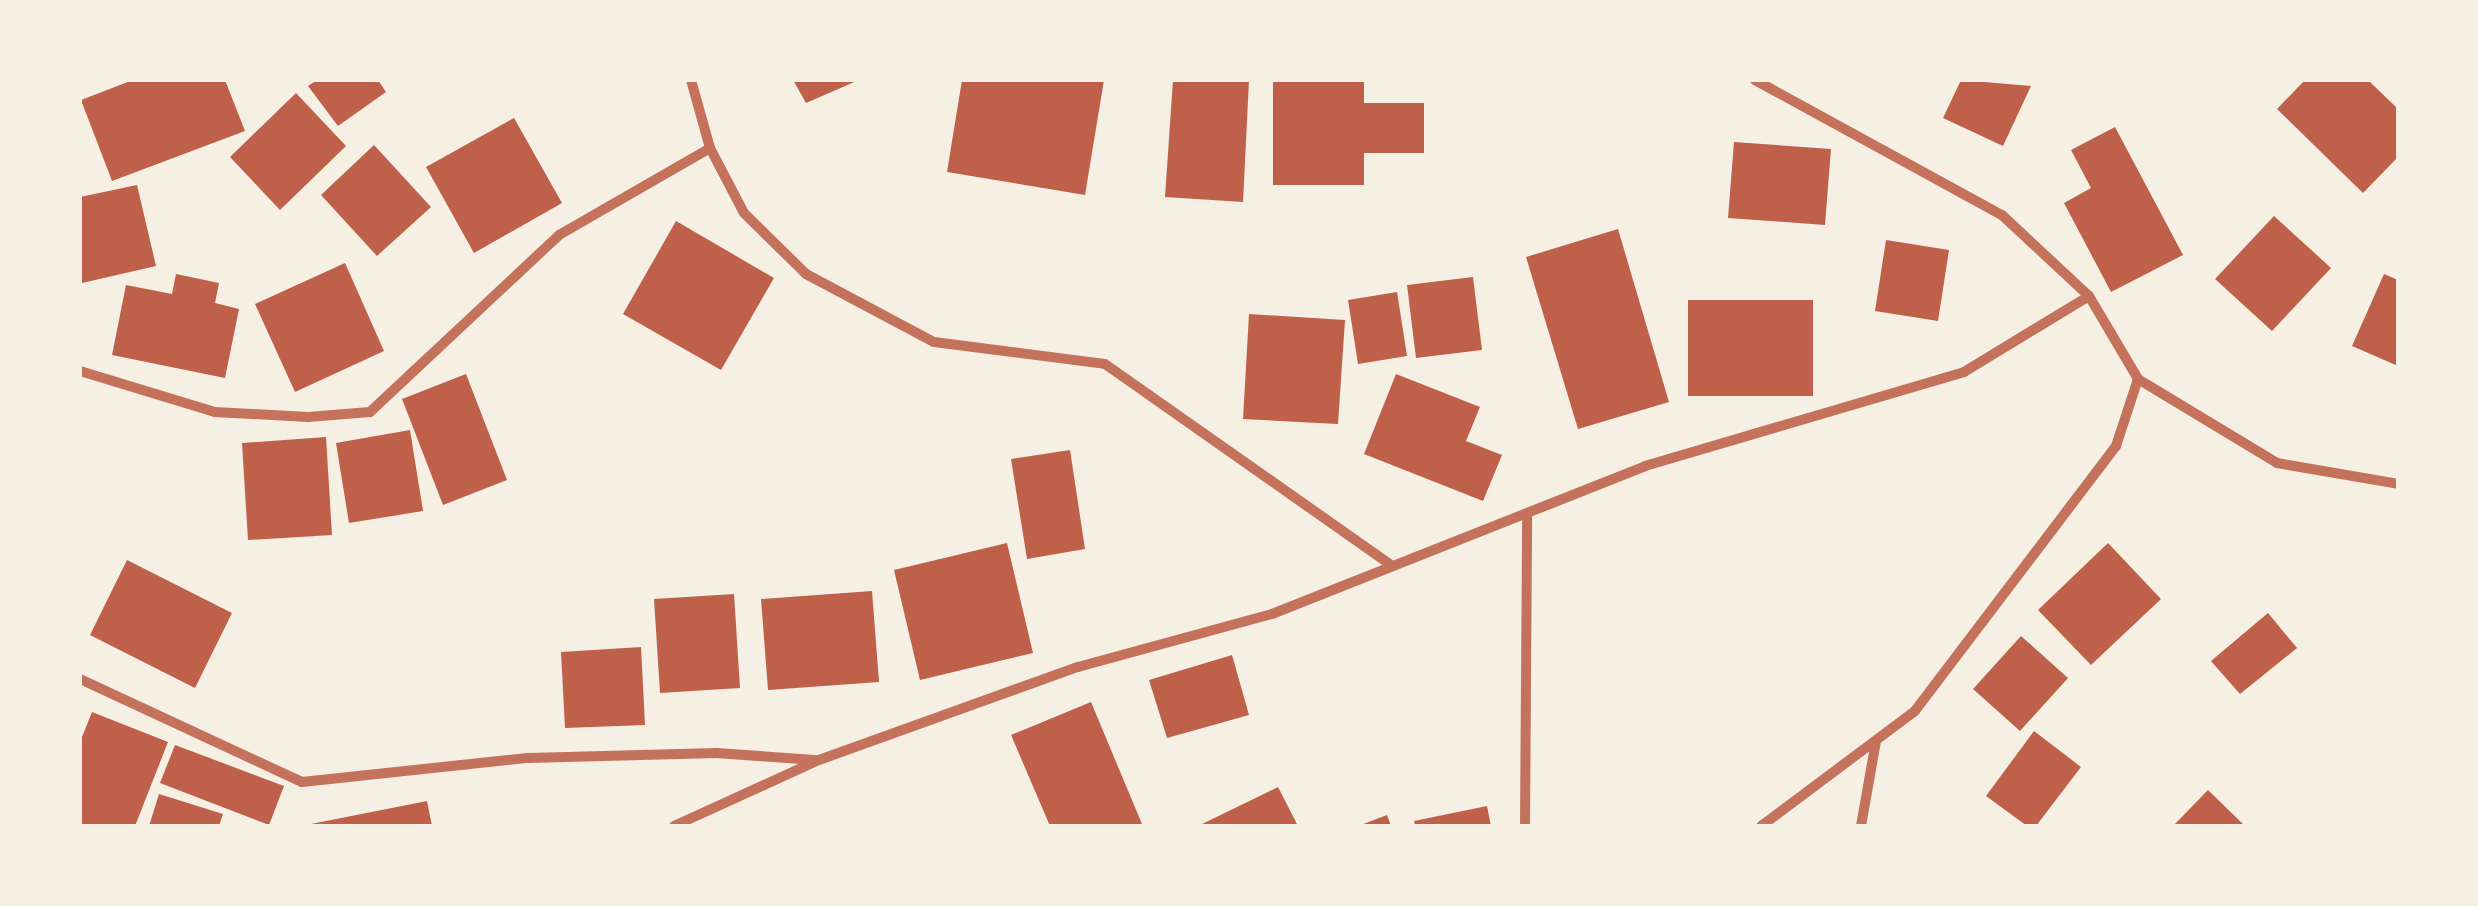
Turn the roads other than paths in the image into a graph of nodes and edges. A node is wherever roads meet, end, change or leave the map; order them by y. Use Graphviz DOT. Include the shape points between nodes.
graph roads {
  1 [pos="691,80"];
  2 [pos="1755,80"];
  3 [pos="710,148"];
  4 [pos="2089,296"];
  5 [pos="80,371"];
  6 [pos="2138,379"];
  7 [pos="2398,484"];
  8 [pos="1527,515"];
  9 [pos="1390,564"];
  10 [pos="80,680"];
  11 [pos="1876,741"];
  12 [pos="819,760"];
  13 [pos="674,826"];
  14 [pos="1525,826"];
  15 [pos="1761,826"];
  16 [pos="1861,826"];
  1 -- 3 [label="street"];
  2 -- 4 [label="street" via="2002,215"];
  3 -- 5 [label="street" via="559,235 370,412 215,412"];
  3 -- 9 [label="street" via="744,213 806,274 934,342 1106,364"];
  4 -- 6 [label="street"];
  4 -- 8 [label="street" via="1964,372 1645,466"];
  6 -- 7 [label="street" via="2277,463"];
  6 -- 11 [label="street" via="2116,446 1915,711"];
  8 -- 9 [label="street"];
  8 -- 14 [label="street"];
  9 -- 12 [label="street" via="1272,614 1078,667"];
  10 -- 12 [label="street" via="302,782 528,758 717,753"];
  11 -- 15 [label="street"];
  11 -- 16 [label="street"];
  12 -- 13 [label="street"];
}
